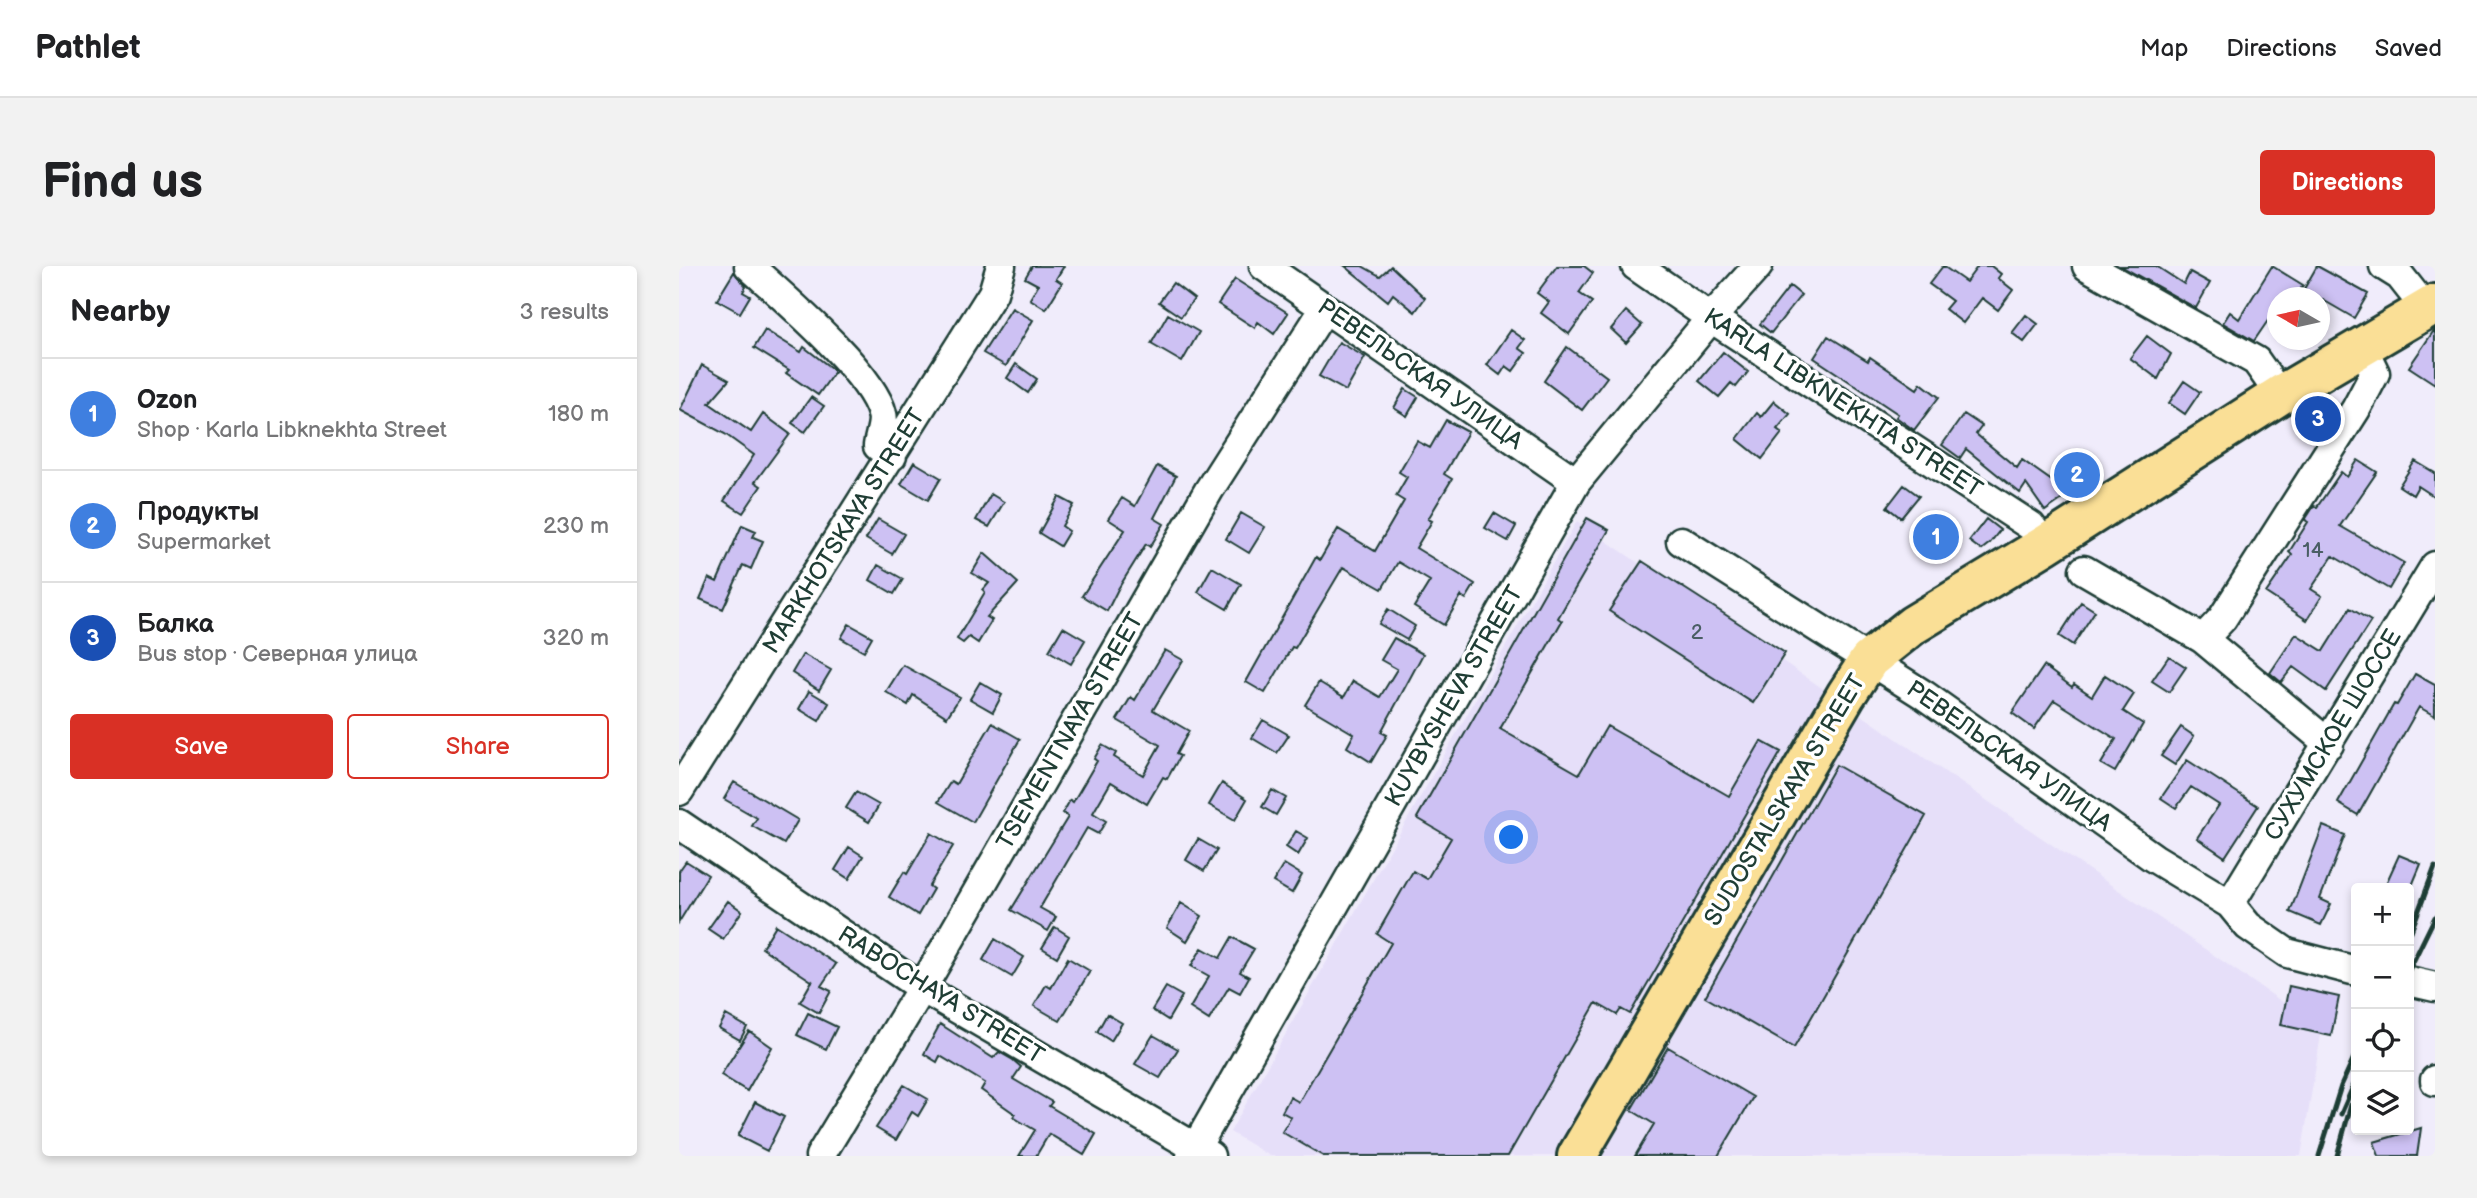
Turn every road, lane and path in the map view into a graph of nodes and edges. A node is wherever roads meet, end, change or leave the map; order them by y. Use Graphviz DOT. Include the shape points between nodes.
graph roads {
  1 [pos="749,266"];
  2 [pos="1001,266"];
  3 [pos="1263,266"];
  4 [pos="1636,266"];
  5 [pos="1758,266"];
  6 [pos="2087,266"];
  7 [pos="2384,266"];
  8 [pos="2431,306"];
  9 [pos="1325,308"];
  10 [pos="1711,318"];
  11 [pos="2362,346"];
  12 [pos="2280,395"];
  13 [pos="892,456"];
  14 [pos="1576,482"];
  15 [pos="1681,541"];
  16 [pos="2045,545"];
  17 [pos="2435,566"];
  18 [pos="2084,570"];
  19 [pos="2203,639"];
  20 [pos="1869,660"];
  21 [pos="2329,744"];
  22 [pos="679,791"];
  23 [pos="679,824"];
  24 [pos="2229,904"];
  25 [pos="2351,970"];
  26 [pos="2414,982"];
  27 [pos="2435,986"];
  28 [pos="922,988"];
  29 [pos="1199,1153"];
  30 [pos="820,1156"];
  31 [pos="1577,1156"];
  1 -- 13 [label="street" via="822,334 869,387 883,416 878,446"];
  2 -- 13 [label="street, MARKHOTSKAYA STREET" via="993,293"];
  3 -- 9 [label="street, РЕВЕЛЬСКАЯ УЛИЦА"];
  4 -- 10 [label="street, KARLA LIBKNEKHTA STREET"];
  5 -- 10 [label="street, KUYBYSHEVA STREET"];
  6 -- 12 [label="street" via="2256,361"];
  7 -- 8 [label="street"];
  8 -- 11 [label="highway, SUDOSTALSKAYA STREET"];
  9 -- 14 [label="street, РЕВЕЛЬСКАЯ УЛИЦА"];
  9 -- 28 [label="street, TSEMENTNAYA STREET" via="1209,491"];
  10 -- 14 [label="street, KUYBYSHEVA STREET"];
  10 -- 16 [label="street, KARLA LIBKNEKHTA STREET" via="2031,526"];
  11 -- 12 [label="highway, SUDOSTALSKAYA STREET"];
  11 -- 19 [label="street" via="2375,373 2222,620"];
  12 -- 16 [label="highway, SUDOSTALSKAYA STREET"];
  13 -- 22 [label="street, MARKHOTSKAYA STREET"];
  14 -- 29 [label="street, KUYBYSHEVA STREET"];
  15 -- 20 [label="street, РЕВЕЛЬСКАЯ УЛИЦА"];
  16 -- 20 [label="highway, SUDOSTALSKAYA STREET" via="1913,625"];
  17 -- 21 [label="street, СУХУМСКОЕ ШОССЕ"];
  18 -- 19 [label="street"];
  19 -- 21 [label="street"];
  20 -- 24 [label="street, РЕВЕЛЬСКАЯ УЛИЦА" via="2154,858"];
  20 -- 31 [label="highway, SUDOSTALSKAYA STREET"];
  21 -- 24 [label="street, СУХУМСКОЕ ШОССЕ"];
  23 -- 28 [label="street, RABOCHAYA STREET"];
  24 -- 25 [label="street, РЕВЕЛЬСКАЯ УЛИЦА" via="2248,926 2287,953"];
  26 -- 27 [label="street"];
  28 -- 29 [label="street, RABOCHAYA STREET"];
  28 -- 30 [label="street, TSEMENTNAYA STREET"];
}
